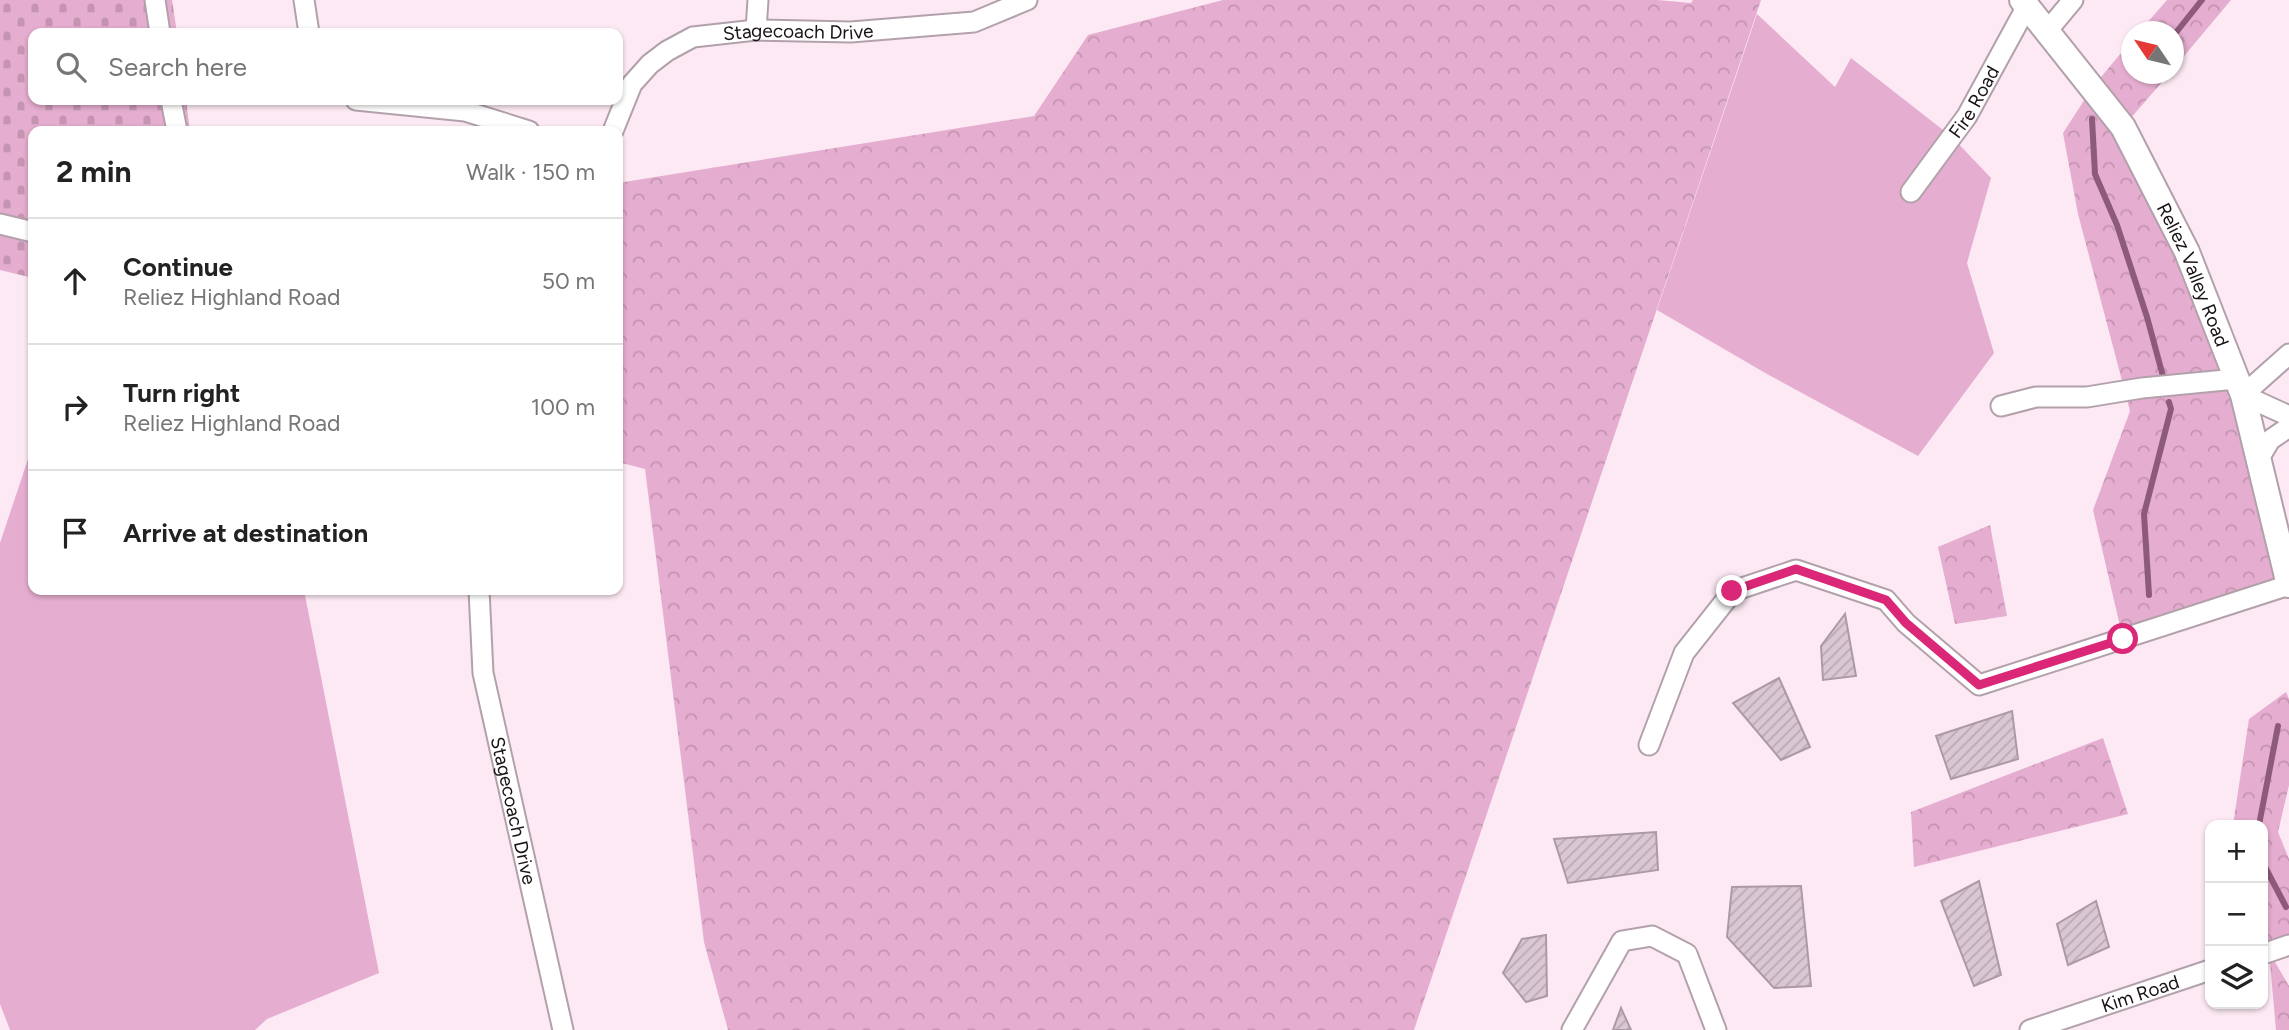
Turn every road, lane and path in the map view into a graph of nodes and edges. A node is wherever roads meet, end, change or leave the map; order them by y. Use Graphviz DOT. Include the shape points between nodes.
graph roads {
  1 [pos="155,0"];
  2 [pos="304,0"];
  3 [pos="758,0"];
  4 [pos="1027,0"];
  5 [pos="2073,0"];
  6 [pos="2025,3"];
  7 [pos="159,28"];
  8 [pos="308,28"];
  9 [pos="756,30"];
  10 [pos="2048,30"];
  11 [pos="172,105"];
  12 [pos="406,105"];
  13 [pos="176,126"];
  14 [pos="513,126"];
  15 [pos="615,126"];
  16 [pos="1911,192"];
  17 [pos="0,223"];
  18 [pos="28,231"];
  19 [pos="2289,354"];
  20 [pos="2239,387"];
  21 [pos="2001,406"];
  22 [pos="2289,416"];
  23 [pos="2289,427"];
  24 [pos="2258,460"];
  25 [pos="2289,585"];
  26 [pos="479,595"];
  27 [pos="1649,745"];
  28 [pos="2289,946"];
  29 [pos="2268,952"];
  30 [pos="2205,972"];
  31 [pos="563,1030"];
  32 [pos="1572,1030"];
  33 [pos="1716,1030"];
  34 [pos="2030,1030"];
  1 -- 7 [label="street"];
  2 -- 8 [label="street"];
  3 -- 9 [label="street"];
  4 -- 9 [label="street, Stagecoach Drive" via="974,22 851,32"];
  5 -- 10 [label="street"];
  6 -- 10 [label="main road, Reliez Valley Road"];
  6 -- 16 [label="street, Fire Road" via="1967,116"];
  9 -- 15 [label="street, Stagecoach Drive" via="693,37 667,51 632,84"];
  10 -- 20 [label="main road, Reliez Valley Road" via="2123,127 2187,252"];
  11 -- 13 [label="street"];
  12 -- 14 [label="street" via="465,111"];
  17 -- 18 [label="street"];
  19 -- 20 [label="street"];
  20 -- 21 [label="street" via="2142,388 2087,397 2036,397"];
  20 -- 22 [label="street"];
  20 -- 24 [label="main road, Reliez Valley Road"];
  23 -- 24 [label="street" via="2270,440"];
  24 -- 25 [label="main road, Reliez Valley Road"];
  25 -- 27 [label="street" via="1979,685 1886,600 1796,569 1732,591 1684,653"];
  26 -- 31 [label="street, Stagecoach Drive" via="483,673"];
  28 -- 29 [label="street"];
  30 -- 34 [label="street, Kim Road"];
  32 -- 33 [label="street" via="1622,941 1652,936 1687,954"];
}
